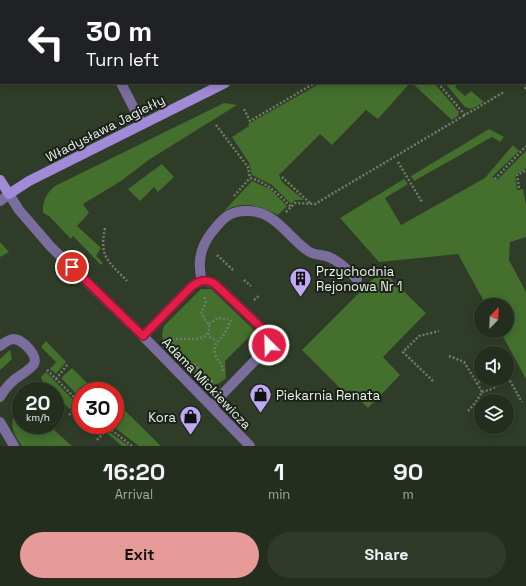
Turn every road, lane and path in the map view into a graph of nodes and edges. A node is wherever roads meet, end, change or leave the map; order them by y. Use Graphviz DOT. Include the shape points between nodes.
graph roads {
  1 [pos="122,84"];
  2 [pos="222,84"];
  3 [pos="313,84"];
  4 [pos="439,84"];
  5 [pos="504,92"];
  6 [pos="244,109"];
  7 [pos="465,115"];
  8 [pos="142,124"];
  9 [pos="216,125"];
  10 [pos="526,146"];
  11 [pos="398,162"];
  12 [pos="526,170"];
  13 [pos="282,178"];
  14 [pos="495,178"];
  15 [pos="0,180"];
  16 [pos="519,188"];
  17 [pos="9,194"];
  18 [pos="0,201"];
  19 [pos="422,202"];
  20 [pos="295,203"];
  21 [pos="311,204"];
  22 [pos="291,207"];
  23 [pos="105,228"];
  24 [pos="213,251"];
  25 [pos="233,270"];
  26 [pos="244,280"];
  27 [pos="357,280"];
  28 [pos="127,281"];
  29 [pos="206,281"];
  30 [pos="251,286"];
  31 [pos="243,311"];
  32 [pos="230,320"];
  33 [pos="209,324"];
  34 [pos="440,331"];
  35 [pos="208,333"];
  36 [pos="143,336"];
  37 [pos="165,336"];
  38 [pos="168,339"];
  39 [pos="217,341"];
  40 [pos="172,343"];
  41 [pos="0,346"];
  42 [pos="449,356"];
  43 [pos="189,359"];
  44 [pos="68,364"];
  45 [pos="42,366"];
  46 [pos="223,374"];
  47 [pos="474,378"];
  48 [pos="56,379"];
  49 [pos="216,381"];
  50 [pos="433,381"];
  51 [pos="479,386"];
  52 [pos="482,392"];
  53 [pos="72,395"];
  54 [pos="0,397"];
  55 [pos="522,402"];
  56 [pos="212,405"];
  57 [pos="468,411"];
  58 [pos="72,412"];
  59 [pos="69,415"];
  60 [pos="0,422"];
  61 [pos="102,434"];
  62 [pos="116,434"];
  63 [pos="97,440"];
  64 [pos="245,444"];
  65 [pos="14,446"];
  66 [pos="132,446"];
  1 -- 8 [label="street"];
  2 -- 8 [label="street, Władysława Jagiełły"];
  3 -- 6 [label="path" via="250,121"];
  4 -- 7 [label="path"];
  5 -- 7 [label="path"];
  7 -- 21 [label="path" via="315,204"];
  8 -- 17 [label="street, Władysława Jagiełły"];
  9 -- 22 [label="path" via="248,167 250,178 270,187"];
  10 -- 14 [label="path"];
  11 -- 19 [label="path"];
  12 -- 16 [label="path" via="517,175"];
  13 -- 21 [label="path"];
  15 -- 17 [label="street, Adama Mickiewicza"];
  17 -- 18 [label="street, Władysława Jagiełły"];
  17 -- 36 [label="street, Adama Mickiewicza" via="41,236"];
  20 -- 21 [label="path"];
  23 -- 28 [label="path" via="104,254"];
  24 -- 25 [label="path"];
  26 -- 30 [label="path"];
  27 -- 29 [label="street" via="333,259 308,251 269,216 260,212 242,211 229,214 206,242 199,262"];
  29 -- 31 [label="street" via="215,284"];
  29 -- 33 [label="path" via="206,304 201,312"];
  29 -- 36 [label="street" via="191,287"];
  31 -- 32 [label="path"];
  31 -- 56 [label="street" via="267,333 270,338 269,345"];
  32 -- 33 [label="path" via="218,318"];
  32 -- 39 [label="path" via="224,335"];
  33 -- 35 [label="path"];
  34 -- 50 [label="path" via="419,336 403,352"];
  35 -- 38 [label="path" via="199,339"];
  35 -- 39 [label="path"];
  36 -- 56 [label="street, Adama Mickiewicza"];
  37 -- 38 [label="path"];
  38 -- 40 [label="path"];
  39 -- 46 [label="path" via="216,356 223,366"];
  41 -- 54 [label="street" via="10,340 16,340 23,344 35,359 33,365 7,386"];
  42 -- 47 [label="path" via="464,362"];
  43 -- 49 [label="path" via="211,381"];
  44 -- 48 [label="path"];
  45 -- 48 [label="path"];
  48 -- 53 [label="path"];
  51 -- 52 [label="path"];
  52 -- 55 [label="path" via="509,379"];
  52 -- 57 [label="path"];
  56 -- 64 [label="street, Adama Mickiewicza"];
  58 -- 59 [label="path"];
  60 -- 65 [label="street"];
  61 -- 63 [label="path"];
  62 -- 66 [label="path"];
}
